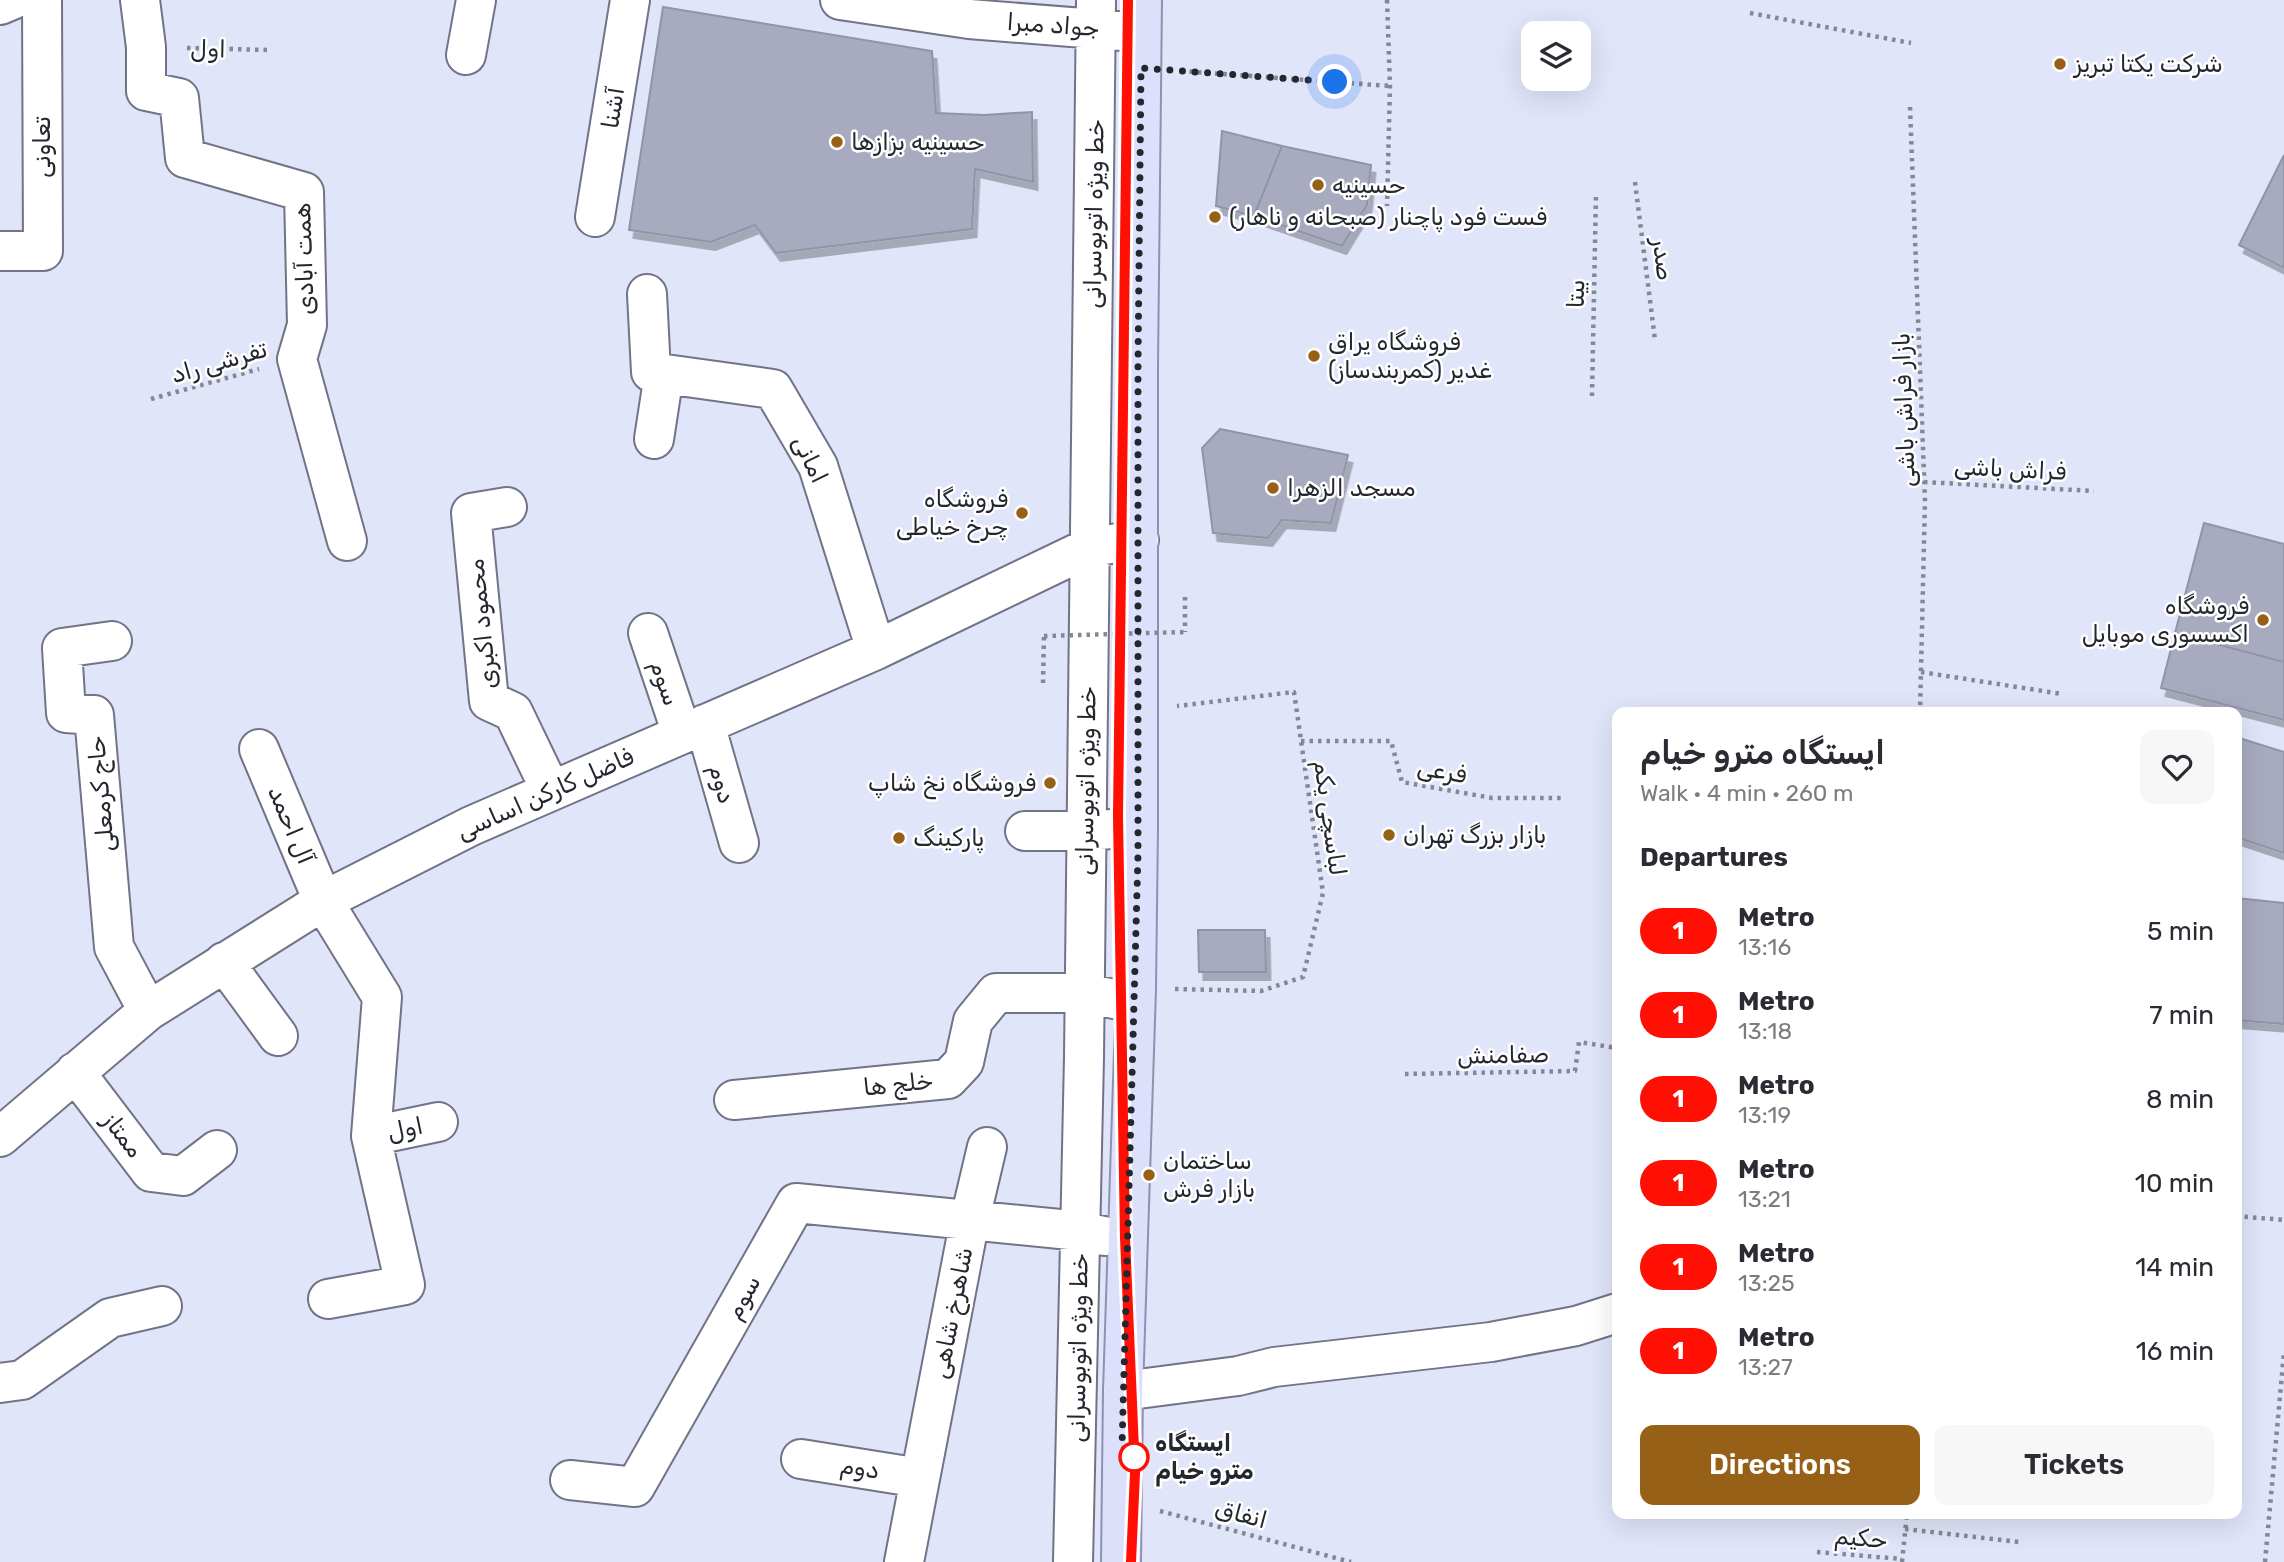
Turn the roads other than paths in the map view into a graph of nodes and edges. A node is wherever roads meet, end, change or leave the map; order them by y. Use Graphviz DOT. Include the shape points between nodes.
graph roads {
  1 [pos="11,0"];
  2 [pos="42,0"];
  3 [pos="140,0"];
  4 [pos="476,0"];
  5 [pos="630,0"];
  6 [pos="842,0"];
  7 [pos="0,5"];
  8 [pos="970,10"];
  9 [pos="1096,14"];
  10 [pos="1142,34"];
  11 [pos="466,55"];
  12 [pos="595,217"];
  13 [pos="0,250"];
  14 [pos="647,294"];
  15 [pos="658,373"];
  16 [pos="654,439"];
  17 [pos="507,507"];
  18 [pos="1139,540"];
  19 [pos="347,541"];
  20 [pos="1090,547"];
  21 [pos="648,633"];
  22 [pos="112,641"];
  23 [pos="876,650"];
  24 [pos="694,729"];
  25 [pos="259,749"];
  26 [pos="551,791"];
  27 [pos="1138,827"];
  28 [pos="1025,831"];
  29 [pos="1086,831"];
  30 [pos="739,843"];
  31 [pos="323,901"];
  32 [pos="224,962"];
  33 [pos="1084,993"];
  34 [pos="1135,996"];
  35 [pos="148,1011"];
  36 [pos="278,1036"];
  37 [pos="75,1072"];
  38 [pos="734,1100"];
  39 [pos="438,1122"];
  40 [pos="371,1136"];
  41 [pos="0,1137"];
  42 [pos="986,1147"];
  43 [pos="217,1150"];
  44 [pos="970,1219"];
  45 [pos="1080,1231"];
  46 [pos="1127,1241"];
  47 [pos="328,1299"];
  48 [pos="162,1306"];
  49 [pos="1612,1315"];
  50 [pos="0,1383"];
  51 [pos="1123,1391"];
  52 [pos="801,1459"];
  53 [pos="920,1478"];
  54 [pos="570,1480"];
  55 [pos="904,1562"];
  56 [pos="1073,1562"];
  57 [pos="1121,1562"];
  1 -- 7 [label="street"];
  2 -- 13 [label="street, تعاونی" via="43,251"];
  3 -- 19 [label="street, همت آبادی" via="146,91 179,98 185,158 303,192 307,325 297,359"];
  4 -- 11 [label="street"];
  5 -- 12 [label="street, آشنا"];
  6 -- 8 [label="street, جواد مبرا"];
  8 -- 9 [label="street, جواد مبرا"];
  9 -- 10 [label="street, جواد مبرا"];
  9 -- 20 [label="street, خط ویژه اتوبوسرانی"];
  10 -- 18 [label="main road"];
  14 -- 15 [label="street"];
  15 -- 16 [label="street"];
  15 -- 23 [label="street, امانی" via="773,389 818,466"];
  17 -- 26 [label="street, محمود اکبری" via="471,513 489,701 513,712"];
  18 -- 20 [label="street, فاضل کارکن اساسی"];
  18 -- 27 [label="main road"];
  20 -- 23 [label="street, فاضل کارکن اساسی"];
  20 -- 29 [label="street, خط ویژه اتوبوسرانی"];
  21 -- 24 [label="street, سوم"];
  22 -- 35 [label="street, حاج کرمعلی" via="61,648 66,713 94,715 114,947"];
  23 -- 24 [label="street, فاضل کارکن اساسی"];
  24 -- 26 [label="street, فاضل کارکن اساسی"];
  24 -- 30 [label="street, دوم"];
  25 -- 31 [label="street, آل احمد"];
  26 -- 31 [label="street, فاضل کارکن اساسی"];
  27 -- 29 [label="street"];
  27 -- 34 [label="main road"];
  28 -- 29 [label="street"];
  29 -- 33 [label="street, خط ویژه اتوبوسرانی"];
  31 -- 32 [label="street, فاضل کارکن اساسی"];
  31 -- 40 [label="street, آل احمد" via="383,997"];
  32 -- 35 [label="street, فاضل کارکن اساسی"];
  32 -- 36 [label="street"];
  33 -- 34 [label="street, خلج ها"];
  33 -- 38 [label="street, خلج ها" via="996,993 973,1021 964,1062 948,1079"];
  33 -- 45 [label="street, خط ویژه اتوبوسرانی"];
  34 -- 46 [label="main road"];
  35 -- 37 [label="street, فاضل کارکن اساسی"];
  37 -- 41 [label="street, فاضل کارکن اساسی"];
  37 -- 43 [label="street, ممتاز" via="151,1172 183,1176"];
  39 -- 40 [label="street, اول"];
  40 -- 47 [label="street, آل احمد" via="405,1285"];
  42 -- 44 [label="street"];
  44 -- 45 [label="street, شاهرخ شاهی"];
  44 -- 53 [label="street, شاهرخ شاهی"];
  44 -- 54 [label="street, سوم" via="796,1203 635,1486"];
  45 -- 46 [label="street, شاهرخ شاهی"];
  45 -- 56 [label="street, خط ویژه اتوبوسرانی"];
  46 -- 51 [label="main road"];
  48 -- 50 [label="street" via="110,1318 22,1381"];
  49 -- 51 [label="street" via="1491,1342 1274,1367"];
  51 -- 57 [label="main road"];
  52 -- 53 [label="street, دوم"];
  53 -- 55 [label="street, شاهرخ شاهی"];
}
